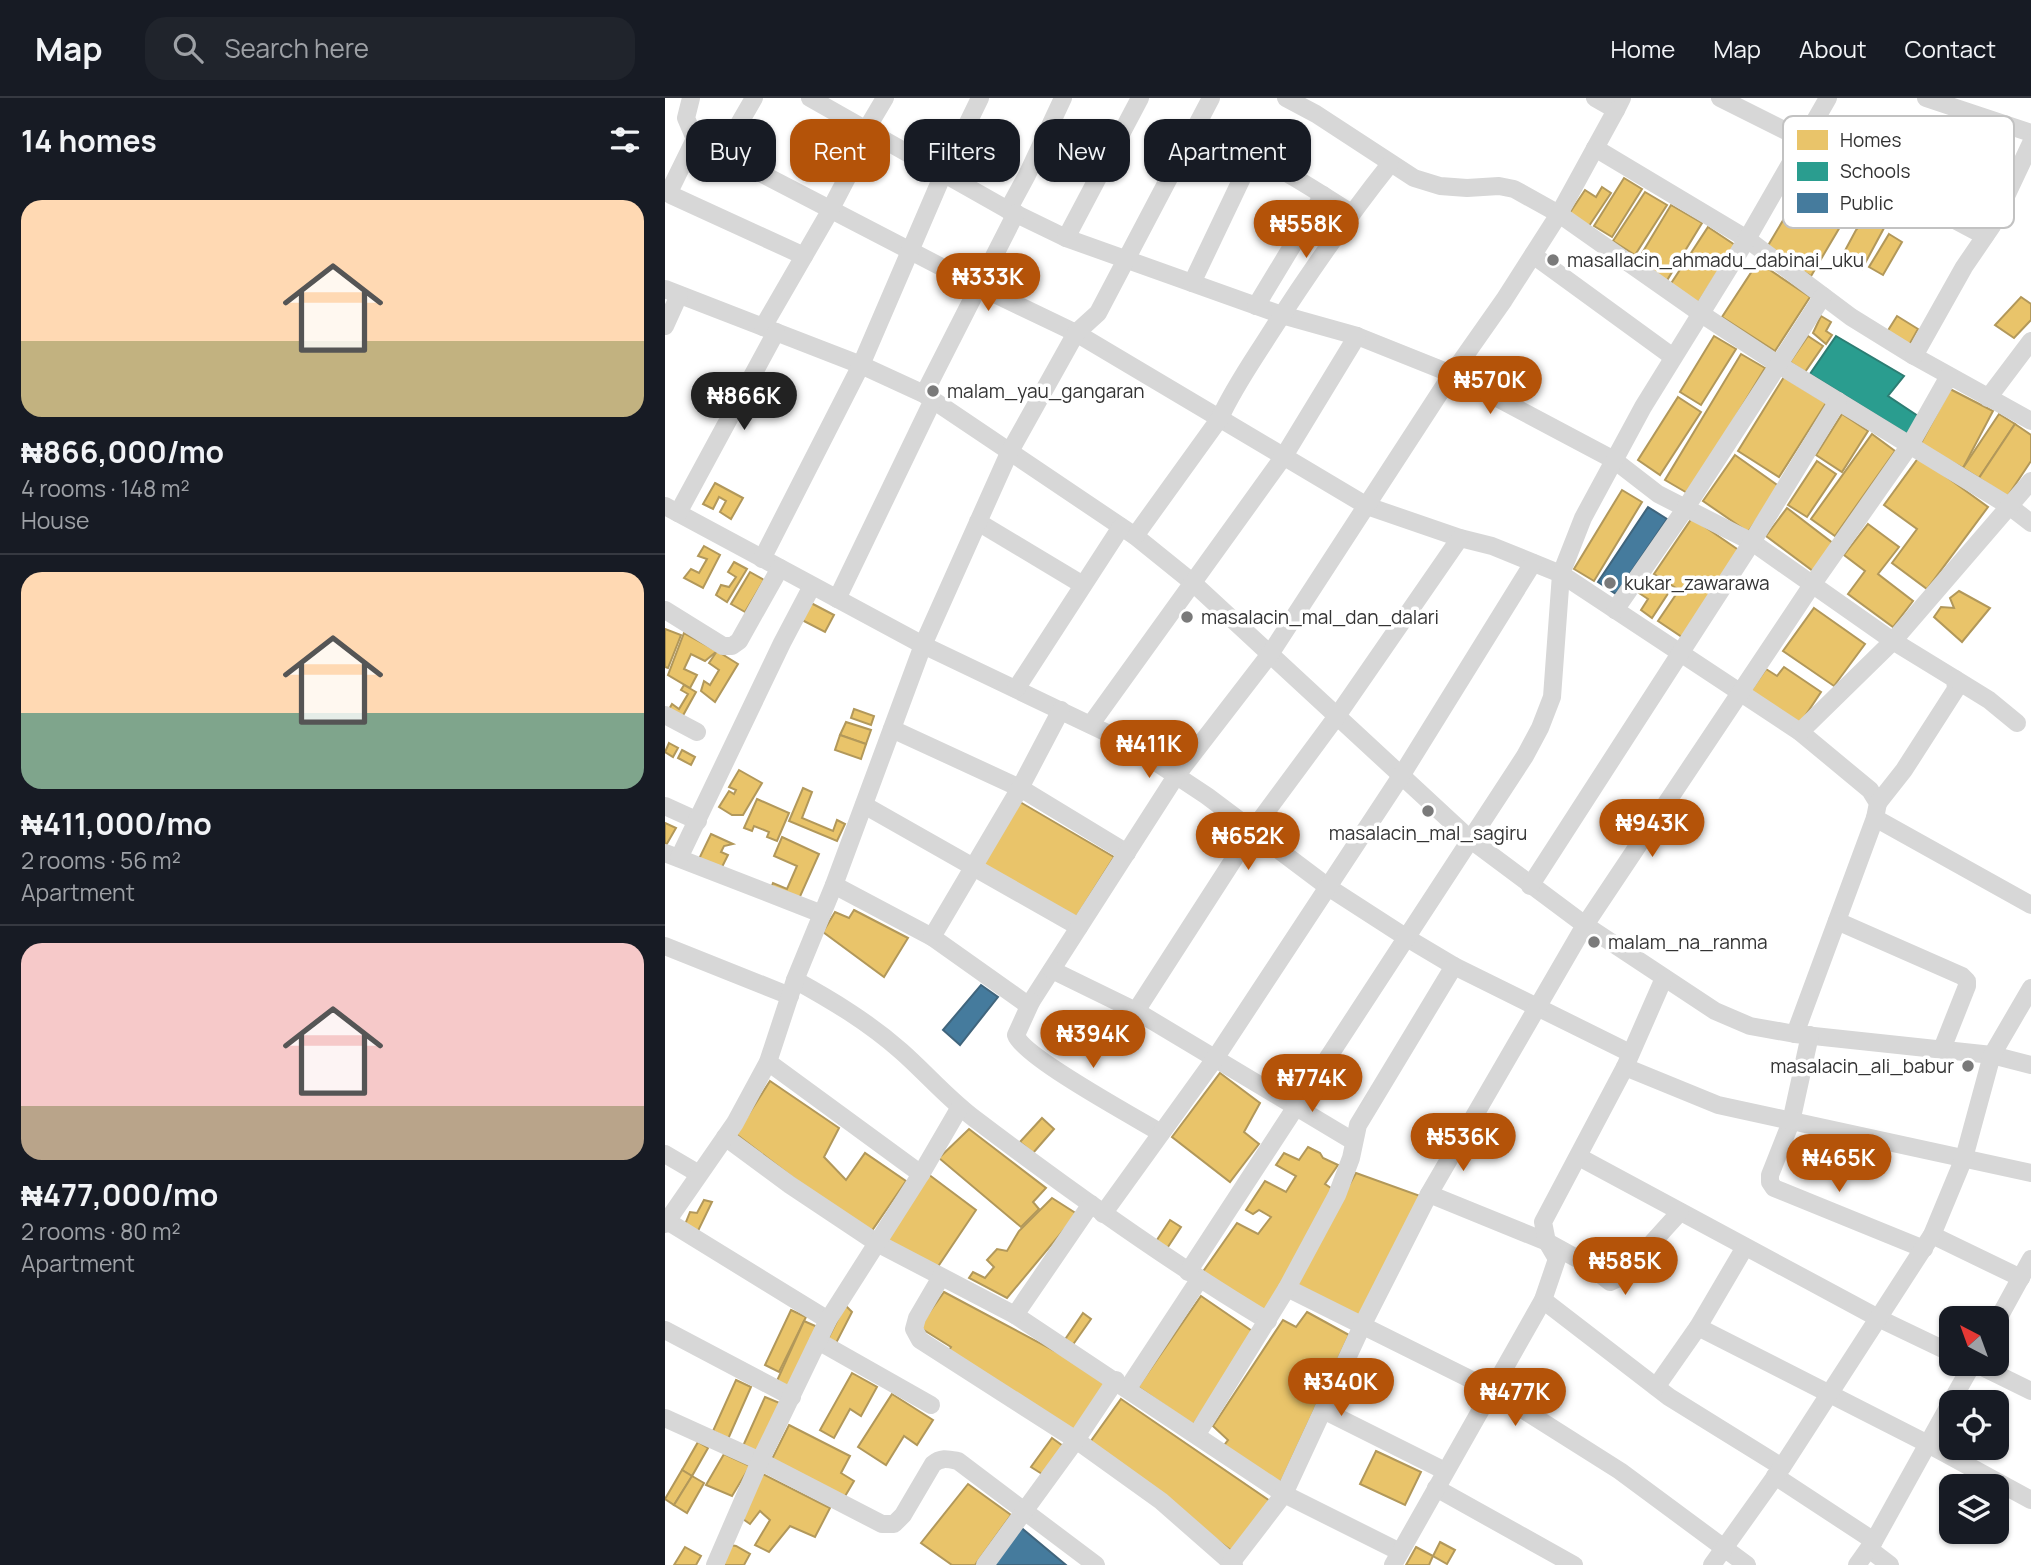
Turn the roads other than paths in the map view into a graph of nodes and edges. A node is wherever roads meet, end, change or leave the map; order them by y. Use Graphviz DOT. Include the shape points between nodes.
graph roads {
  1 [pos="691,98"];
  2 [pos="754,98"];
  3 [pos="810,98"];
  4 [pos="885,98"];
  5 [pos="980,98"];
  6 [pos="1063,98"];
  7 [pos="1140,98"];
  8 [pos="1211,98"];
  9 [pos="1286,98"];
  10 [pos="1595,98"];
  11 [pos="1720,98"];
  12 [pos="1828,98"];
  13 [pos="1926,98"];
  14 [pos="1619,104"];
  15 [pos="1818,116"];
  16 [pos="1980,116"];
  17 [pos="686,119"];
  18 [pos="742,119"];
  19 [pos="847,119"];
  20 [pos="873,119"];
  21 [pos="970,119"];
  22 [pos="1200,119"];
  23 [pos="2014,127"];
  24 [pos="1783,130"];
  25 [pos="2031,133"];
  26 [pos="2031,143"];
  27 [pos="1595,148"];
  28 [pos="686,157"];
  29 [pos="1390,164"];
  30 [pos="1783,176"];
  31 [pos="2024,177"];
  32 [pos="775,182"];
  33 [pos="844,182"];
  34 [pos="940,182"];
  35 [pos="961,182"];
  36 [pos="1167,182"];
  37 [pos="1240,182"];
  38 [pos="1303,182"];
  39 [pos="2014,192"];
  40 [pos="1324,195"];
  41 [pos="829,210"];
  42 [pos="1012,212"];
  43 [pos="1351,213"];
  44 [pos="1559,214"];
  45 [pos="1970,228"];
  46 [pos="1990,228"];
  47 [pos="1985,236"];
  48 [pos="1066,238"];
  49 [pos="1747,239"];
  50 [pos="912,250"];
  51 [pos="1533,255"];
  52 [pos="804,256"];
  53 [pos="1125,259"];
  54 [pos="1192,283"];
  55 [pos="980,287"];
  56 [pos="672,292"];
  57 [pos="1823,296"];
  58 [pos="1256,306"];
  59 [pos="1700,313"];
  60 [pos="1282,315"];
  61 [pos="665,326"];
  62 [pos="769,330"];
  63 [pos="1076,333"];
  64 [pos="1357,336"];
  65 [pos="2031,341"];
  66 [pos="1914,356"];
  67 [pos="1673,357"];
  68 [pos="861,365"];
  69 [pos="1779,365"];
  70 [pos="1452,374"];
  71 [pos="1949,376"];
  72 [pos="929,397"];
  73 [pos="1988,398"];
  74 [pos="1838,401"];
  75 [pos="1220,418"];
  76 [pos="2031,421"];
  77 [pos="1910,445"];
  78 [pos="1009,453"];
  79 [pos="1284,456"];
  80 [pos="1614,460"];
  81 [pos="2031,481"];
  82 [pos="1367,506"];
  83 [pos="2010,506"];
  84 [pos="1685,509"];
  85 [pos="672,510"];
  86 [pos="978,522"];
  87 [pos="2031,523"];
  88 [pos="1128,532"];
  89 [pos="1460,538"];
  90 [pos="1752,542"];
  91 [pos="762,559"];
  92 [pos="1533,563"];
  93 [pos="780,568"];
  94 [pos="1561,574"];
  95 [pos="1192,582"];
  96 [pos="1083,585"];
  97 [pos="1812,585"];
  98 [pos="812,586"];
  99 [pos="837,599"];
  100 [pos="665,610"];
  101 [pos="1615,610"];
  102 [pos="1893,641"];
  103 [pos="923,645"];
  104 [pos="1679,653"];
  105 [pos="1270,654"];
  106 [pos="1955,679"];
  107 [pos="1016,688"];
  108 [pos="1739,693"];
  109 [pos="1061,710"];
  110 [pos="665,715"];
  111 [pos="1337,716"];
  112 [pos="2017,723"];
  113 [pos="1091,724"];
  114 [pos="892,729"];
  115 [pos="697,732"];
  116 [pos="1800,732"];
  117 [pos="1176,776"];
  118 [pos="1401,776"];
  119 [pos="1020,788"];
  120 [pos="864,805"];
  121 [pos="665,806"];
  122 [pos="1877,811"];
  123 [pos="698,821"];
  124 [pos="1252,831"];
  125 [pos="1471,840"];
  126 [pos="1127,853"];
  127 [pos="672,855"];
  128 [pos="973,867"];
  129 [pos="834,885"];
  130 [pos="1530,886"];
  131 [pos="1328,887"];
  132 [pos="2031,905"];
  133 [pos="822,914"];
  134 [pos="1837,921"];
  135 [pos="1585,925"];
  136 [pos="1079,927"];
  137 [pos="932,937"];
  138 [pos="1407,938"];
  139 [pos="665,946"];
  140 [pos="1454,966"];
  141 [pos="1052,970"];
  142 [pos="1664,978"];
  143 [pos="792,988"];
  144 [pos="2031,988"];
  145 [pos="1031,1002"];
  146 [pos="1536,1007"];
  147 [pos="1136,1011"];
  148 [pos="1803,1034"];
  149 [pos="1942,1049"];
  150 [pos="1992,1055"];
  151 [pos="1214,1060"];
  152 [pos="1628,1060"];
  153 [pos="768,1062"];
  154 [pos="2031,1065"];
  155 [pos="960,1107"];
  156 [pos="1294,1107"];
  157 [pos="1791,1122"];
  158 [pos="1161,1133"];
  159 [pos="725,1137"];
  160 [pos="1353,1141"];
  161 [pos="665,1154"];
  162 [pos="1579,1157"];
  163 [pos="1965,1158"];
  164 [pos="2031,1173"];
  165 [pos="699,1174"];
  166 [pos="921,1174"];
  167 [pos="1429,1194"];
  168 [pos="1097,1209"];
  169 [pos="1681,1212"];
  170 [pos="666,1222"];
  171 [pos="1547,1242"];
  172 [pos="1928,1242"];
  173 [pos="877,1243"];
  174 [pos="1745,1247"];
  175 [pos="2031,1259"];
  176 [pos="1193,1276"];
  177 [pos="941,1277"];
  178 [pos="2021,1278"];
  179 [pos="1287,1288"];
  180 [pos="1543,1300"];
  181 [pos="2005,1306"];
  182 [pos="1015,1315"];
  183 [pos="1880,1319"];
  184 [pos="828,1320"];
  185 [pos="1268,1321"];
  186 [pos="1362,1326"];
  187 [pos="1698,1327"];
  188 [pos="665,1330"];
  189 [pos="818,1341"];
  190 [pos="1939,1347"];
  191 [pos="2000,1376"];
  192 [pos="1122,1384"];
  193 [pos="1656,1387"];
  194 [pos="1492,1390"];
  195 [pos="2031,1391"];
  196 [pos="1829,1395"];
  197 [pos="792,1397"];
  198 [pos="931,1405"];
  199 [pos="1323,1410"];
  200 [pos="665,1418"];
  201 [pos="1939,1424"];
  202 [pos="1197,1434"];
  203 [pos="1076,1440"];
  204 [pos="1928,1444"];
  205 [pos="759,1461"];
  206 [pos="1445,1471"];
  207 [pos="1778,1471"];
  208 [pos="1436,1488"];
  209 [pos="1284,1494"];
  210 [pos="2031,1500"];
  211 [pos="1024,1509"];
  212 [pos="1871,1545"];
  213 [pos="1725,1547"];
  214 [pos="1396,1558"];
  215 [pos="1233,1564"];
  216 [pos="715,1565"];
  217 [pos="985,1565"];
  218 [pos="1096,1565"];
  219 [pos="1574,1565"];
  220 [pos="1712,1565"];
  221 [pos="1747,1565"];
  222 [pos="1857,1565"];
  223 [pos="1890,1565"];
  1 -- 17 [label="street"];
  2 -- 18 [label="street"];
  3 -- 19 [label="street"];
  4 -- 20 [label="street"];
  5 -- 21 [label="street"];
  6 -- 42 [label="street"];
  7 -- 48 [label="street"];
  8 -- 22 [label="street"];
  9 -- 29 [label="street"];
  10 -- 14 [label="street"];
  11 -- 24 [label="street"];
  12 -- 15 [label="street"];
  13 -- 16 [label="street"];
  14 -- 27 [label="street"];
  23 -- 25 [label="street"];
  26 -- 31 [label="street"];
  27 -- 44 [label="street"];
  27 -- 49 [label="street"];
  28 -- 52 [label="street" via="671,195"];
  29 -- 43 [label="street"];
  29 -- 44 [label="street" via="1440,186 1514,190"];
  30 -- 49 [label="street"];
  31 -- 39 [label="street"];
  32 -- 41 [label="street"];
  33 -- 41 [label="street"];
  34 -- 50 [label="street"];
  35 -- 42 [label="street"];
  36 -- 53 [label="street"];
  37 -- 54 [label="street"];
  38 -- 40 [label="street"];
  40 -- 43 [label="street"];
  40 -- 58 [label="street"];
  41 -- 50 [label="street"];
  41 -- 52 [label="street"];
  42 -- 48 [label="street"];
  42 -- 55 [label="street"];
  43 -- 60 [label="street"];
  44 -- 51 [label="street"];
  44 -- 59 [label="street"];
  45 -- 47 [label="street"];
  46 -- 47 [label="street"];
  47 -- 66 [label="street"];
  48 -- 53 [label="street"];
  49 -- 57 [label="street"];
  49 -- 59 [label="street"];
  50 -- 55 [label="street"];
  50 -- 68 [label="street"];
  51 -- 67 [label="street"];
  51 -- 70 [label="street"];
  52 -- 62 [label="street"];
  53 -- 54 [label="street"];
  53 -- 63 [label="street" via="1098,313"];
  54 -- 58 [label="street"];
  55 -- 63 [label="street"];
  55 -- 72 [label="street"];
  56 -- 61 [label="street"];
  56 -- 62 [label="street"];
  57 -- 66 [label="street"];
  57 -- 69 [label="street"];
  58 -- 60 [label="street"];
  59 -- 67 [label="street"];
  59 -- 69 [label="street"];
  60 -- 64 [label="street"];
  60 -- 75 [label="street"];
  62 -- 68 [label="street"];
  62 -- 85 [label="street"];
  63 -- 75 [label="street"];
  63 -- 78 [label="street"];
  64 -- 70 [label="street"];
  64 -- 79 [label="street"];
  65 -- 73 [label="street"];
  66 -- 71 [label="street"];
  67 -- 80 [label="street"];
  68 -- 72 [label="street"];
  68 -- 91 [label="street"];
  69 -- 74 [label="street"];
  69 -- 84 [label="street"];
  70 -- 80 [label="street"];
  70 -- 82 [label="street"];
  71 -- 73 [label="street"];
  71 -- 77 [label="street"];
  72 -- 78 [label="street"];
  72 -- 99 [label="street"];
  73 -- 76 [label="street"];
  74 -- 77 [label="street"];
  74 -- 90 [label="street"];
  75 -- 79 [label="street"];
  75 -- 88 [label="street"];
  77 -- 83 [label="street"];
  77 -- 97 [label="street"];
  78 -- 86 [label="street"];
  78 -- 88 [label="street"];
  79 -- 82 [label="street"];
  79 -- 95 [label="street"];
  80 -- 84 [label="street"];
  80 -- 94 [label="street" via="1583,518"];
  81 -- 83 [label="street"];
  82 -- 89 [label="street"];
  82 -- 105 [label="street"];
  83 -- 87 [label="street"];
  83 -- 102 [label="street"];
  84 -- 90 [label="street"];
  84 -- 101 [label="street"];
  85 -- 91 [label="street"];
  86 -- 96 [label="street"];
  86 -- 103 [label="street"];
  88 -- 95 [label="street"];
  88 -- 96 [label="street"];
  89 -- 92 [label="street"];
  89 -- 111 [label="street"];
  90 -- 97 [label="street"];
  90 -- 104 [label="street"];
  91 -- 93 [label="street"];
  92 -- 94 [label="street"];
  92 -- 118 [label="street"];
  93 -- 98 [label="street"];
  93 -- 100 [label="street" via="732,646 723,646"];
  94 -- 101 [label="street"];
  94 -- 125 [label="street" via="1552,697 1525,756"];
  95 -- 105 [label="street"];
  95 -- 113 [label="street"];
  96 -- 107 [label="street"];
  97 -- 102 [label="street"];
  97 -- 108 [label="street"];
  98 -- 99 [label="street"];
  98 -- 123 [label="street"];
  99 -- 103 [label="street"];
  101 -- 104 [label="street"];
  102 -- 106 [label="street"];
  102 -- 116 [label="street"];
  103 -- 107 [label="street"];
  103 -- 114 [label="street"];
  104 -- 108 [label="street"];
  104 -- 130 [label="street"];
  105 -- 111 [label="street"];
  105 -- 117 [label="street"];
  106 -- 112 [label="street"];
  106 -- 122 [label="street" via="1957,690"];
  107 -- 109 [label="street"];
  108 -- 116 [label="street"];
  108 -- 135 [label="street"];
  109 -- 113 [label="street"];
  109 -- 119 [label="street"];
  110 -- 115 [label="street"];
  111 -- 118 [label="street"];
  111 -- 124 [label="street"];
  113 -- 117 [label="street"];
  114 -- 119 [label="street"];
  114 -- 120 [label="street"];
  116 -- 122 [label="street" via="1870,790"];
  117 -- 124 [label="street"];
  117 -- 126 [label="street"];
  118 -- 125 [label="street"];
  118 -- 131 [label="street"];
  119 -- 126 [label="street"];
  119 -- 128 [label="street"];
  120 -- 128 [label="street"];
  120 -- 129 [label="street"];
  121 -- 123 [label="street"];
  122 -- 132 [label="street"];
  122 -- 134 [label="street"];
  123 -- 127 [label="street"];
  124 -- 131 [label="street"];
  124 -- 147 [label="street"];
  125 -- 130 [label="street"];
  125 -- 138 [label="street"];
  126 -- 136 [label="street"];
  127 -- 133 [label="street"];
  128 -- 136 [label="street"];
  128 -- 137 [label="street"];
  129 -- 133 [label="street"];
  129 -- 137 [label="street"];
  130 -- 135 [label="street"];
  131 -- 138 [label="street"];
  131 -- 151 [label="street"];
  133 -- 143 [label="street"];
  134 -- 148 [label="street"];
  134 -- 149 [label="street" via="1967,981"];
  135 -- 142 [label="street"];
  135 -- 146 [label="street"];
  136 -- 141 [label="street"];
  137 -- 145 [label="street" via="1025,1003"];
  138 -- 140 [label="street"];
  138 -- 156 [label="street"];
  139 -- 143 [label="street"];
  140 -- 146 [label="street"];
  140 -- 160 [label="street" via="1358,1125"];
  141 -- 145 [label="street"];
  141 -- 147 [label="street"];
  142 -- 148 [label="street" via="1715,1011 1750,1026"];
  142 -- 152 [label="street"];
  143 -- 153 [label="street"];
  143 -- 155 [label="street" via="867,1023"];
  144 -- 150 [label="street"];
  145 -- 158 [label="street" via="1016,1035 1019,1043"];
  146 -- 152 [label="street"];
  146 -- 167 [label="street"];
  147 -- 151 [label="street"];
  148 -- 149 [label="street"];
  148 -- 157 [label="street"];
  149 -- 150 [label="street"];
  150 -- 154 [label="street"];
  150 -- 163 [label="street"];
  151 -- 156 [label="street"];
  151 -- 158 [label="street"];
  152 -- 157 [label="street" via="1718,1105"];
  152 -- 162 [label="street"];
  153 -- 159 [label="street"];
  153 -- 166 [label="street"];
  155 -- 166 [label="street"];
  155 -- 168 [label="street"];
  156 -- 160 [label="street"];
  156 -- 176 [label="street"];
  157 -- 163 [label="street"];
  157 -- 172 [label="street" via="1770,1175 1774,1188"];
  158 -- 168 [label="street"];
  159 -- 165 [label="street"];
  159 -- 173 [label="street"];
  160 -- 179 [label="street" via="1337,1195"];
  161 -- 165 [label="street"];
  162 -- 169 [label="street"];
  162 -- 171 [label="street" via="1543,1222"];
  163 -- 164 [label="street"];
  163 -- 172 [label="street"];
  165 -- 170 [label="street"];
  166 -- 173 [label="street"];
  167 -- 171 [label="street"];
  167 -- 186 [label="street"];
  168 -- 176 [label="street"];
  168 -- 182 [label="street"];
  169 -- 171 [label="street" via="1621,1277 1610,1282"];
  169 -- 174 [label="street"];
  170 -- 184 [label="street"];
  171 -- 180 [label="street" via="1557,1259"];
  172 -- 178 [label="street"];
  172 -- 183 [label="street"];
  173 -- 177 [label="street"];
  173 -- 184 [label="street"];
  174 -- 183 [label="street"];
  174 -- 187 [label="street"];
  175 -- 178 [label="street"];
  176 -- 185 [label="street"];
  176 -- 192 [label="street"];
  177 -- 182 [label="street"];
  177 -- 203 [label="street" via="917,1318 916,1335"];
  178 -- 181 [label="street"];
  179 -- 185 [label="street"];
  179 -- 186 [label="street"];
  180 -- 193 [label="street"];
  180 -- 194 [label="street"];
  182 -- 192 [label="street"];
  183 -- 190 [label="street"];
  183 -- 196 [label="street"];
  184 -- 189 [label="street"];
  185 -- 202 [label="street"];
  186 -- 194 [label="street"];
  186 -- 199 [label="street"];
  187 -- 193 [label="street"];
  187 -- 196 [label="street"];
  188 -- 197 [label="street"];
  189 -- 197 [label="street"];
  189 -- 198 [label="street"];
  191 -- 195 [label="street"];
  192 -- 202 [label="street"];
  192 -- 203 [label="street"];
  193 -- 207 [label="street"];
  194 -- 206 [label="street"];
  194 -- 213 [label="street" via="1620,1471"];
  196 -- 204 [label="street"];
  196 -- 207 [label="street"];
  197 -- 205 [label="street"];
  199 -- 206 [label="street"];
  199 -- 209 [label="street"];
  200 -- 205 [label="street"];
  201 -- 204 [label="street"];
  202 -- 209 [label="street"];
  203 -- 211 [label="street"];
  203 -- 215 [label="street" via="1161,1501"];
  204 -- 210 [label="street"];
  204 -- 212 [label="street"];
  205 -- 211 [label="street" via="881,1524 894,1524 903,1515 933,1464 944,1458 958,1461"];
  205 -- 216 [label="street"];
  206 -- 208 [label="street"];
  207 -- 212 [label="street"];
  207 -- 213 [label="street"];
  208 -- 214 [label="street"];
  208 -- 219 [label="street"];
  209 -- 214 [label="street"];
  209 -- 215 [label="street"];
  211 -- 217 [label="street"];
  211 -- 218 [label="street"];
  212 -- 222 [label="street"];
  212 -- 223 [label="street"];
  213 -- 220 [label="street"];
  213 -- 221 [label="street"];
}
